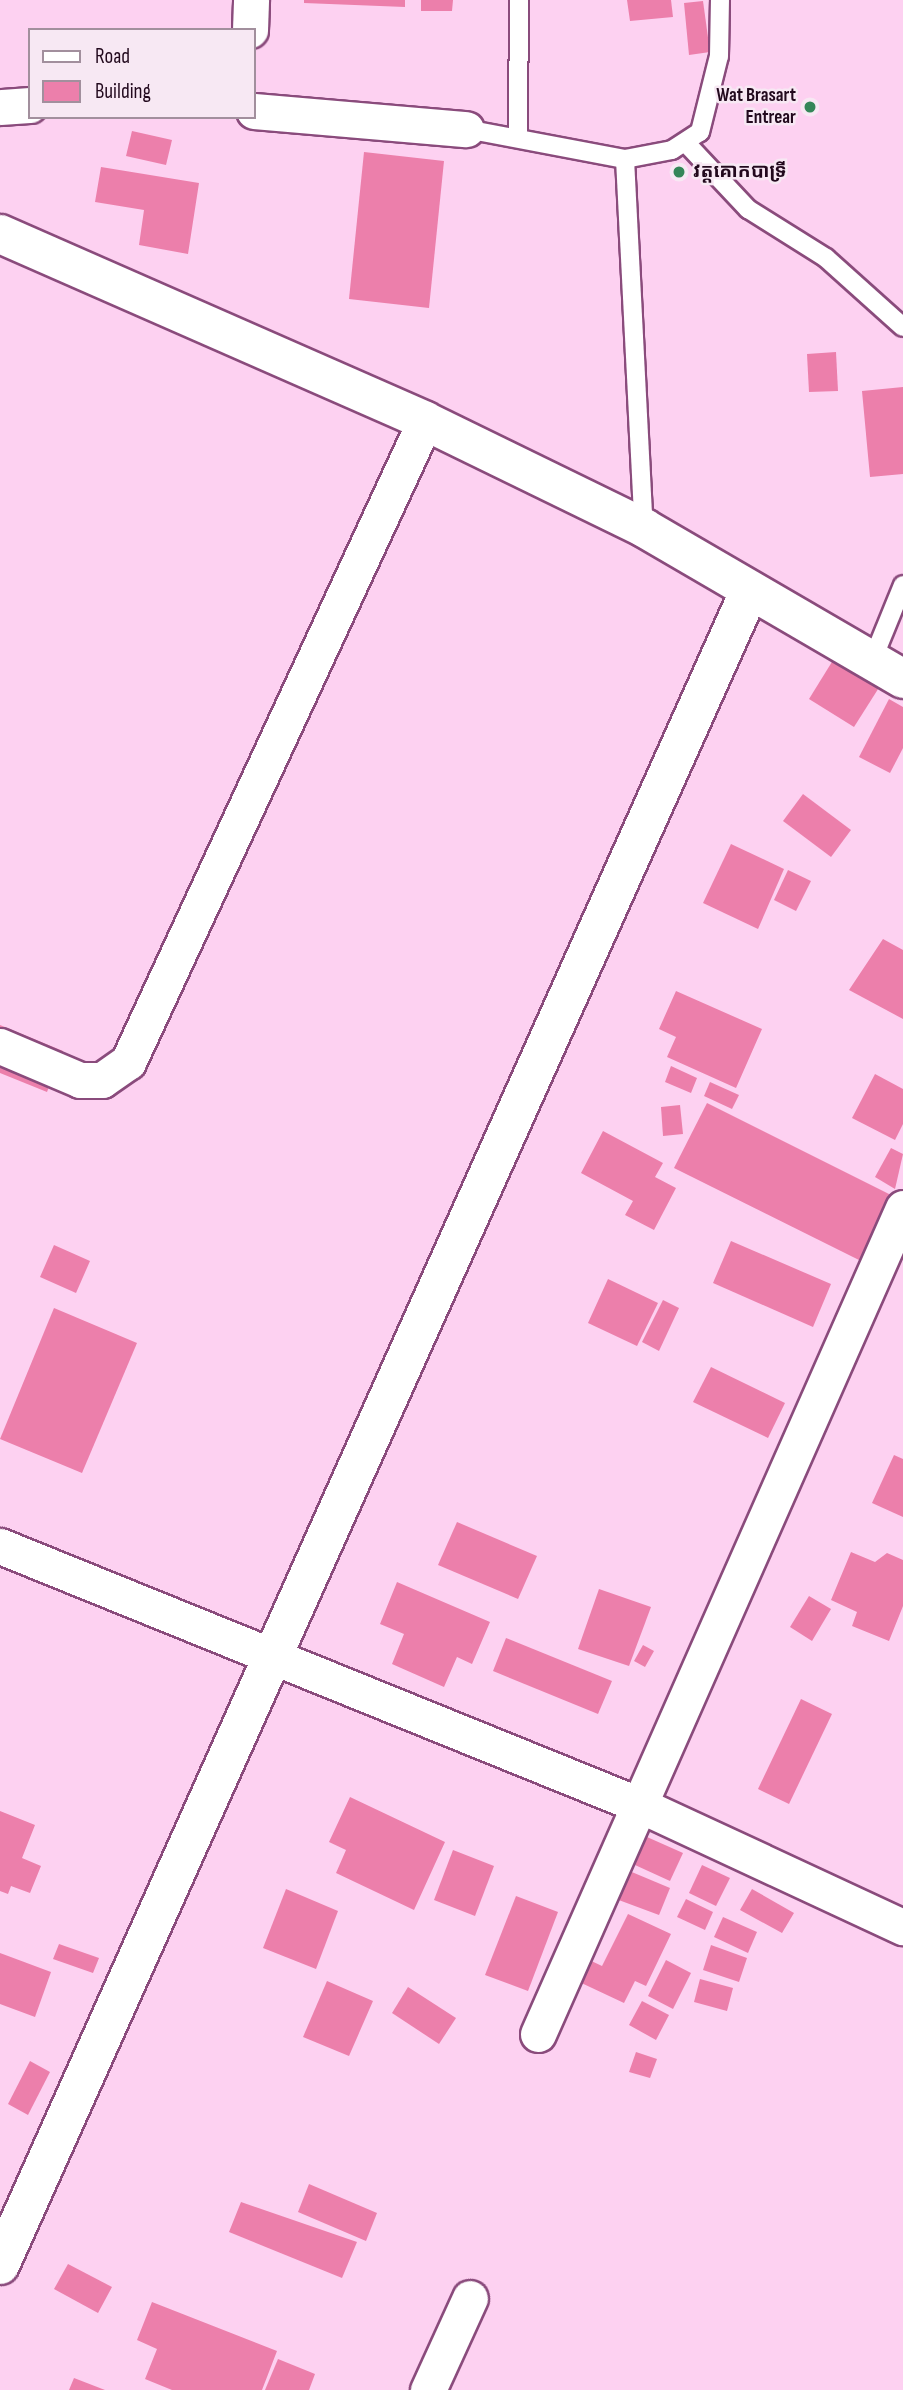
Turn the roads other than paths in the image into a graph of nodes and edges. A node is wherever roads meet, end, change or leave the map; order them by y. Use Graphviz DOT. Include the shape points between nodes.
graph roads {
  1 [pos="251,0"];
  2 [pos="519,0"];
  3 [pos="720,0"];
  4 [pos="250,28"];
  5 [pos="28,105"];
  6 [pos="0,107"];
  7 [pos="256,111"];
  8 [pos="466,129"];
  9 [pos="518,136"];
  10 [pos="686,143"];
  11 [pos="625,159"];
  12 [pos="0,236"];
  13 [pos="903,327"];
  14 [pos="425,421"];
  15 [pos="644,528"];
  16 [pos="903,585"];
  17 [pos="750,590"];
  18 [pos="888,670"];
  19 [pos="0,1046"];
  20 [pos="903,1208"];
  21 [pos="0,1546"];
  22 [pos="270,1660"];
  23 [pos="642,1806"];
  24 [pos="903,1927"];
  25 [pos="538,2034"];
  26 [pos="0,2265"];
  27 [pos="470,2298"];
  28 [pos="428,2390"];
  1 -- 4 [label="street"];
  2 -- 9 [label="lane"];
  3 -- 10 [label="lane" via="708,115"];
  5 -- 6 [label="street"];
  7 -- 8 [label="street"];
  8 -- 9 [label="lane"];
  9 -- 11 [label="lane"];
  10 -- 11 [label="lane"];
  10 -- 13 [label="lane" via="748,209 826,258"];
  11 -- 15 [label="lane"];
  12 -- 14 [label="street"];
  14 -- 15 [label="street"];
  14 -- 19 [label="street" via="128,1062 102,1080 80,1080"];
  15 -- 17 [label="street"];
  16 -- 18 [label="lane"];
  17 -- 18 [label="street"];
  17 -- 22 [label="street"];
  20 -- 23 [label="street"];
  21 -- 22 [label="street"];
  22 -- 23 [label="street"];
  22 -- 26 [label="street"];
  23 -- 24 [label="street"];
  23 -- 25 [label="street"];
  27 -- 28 [label="street"];
}
